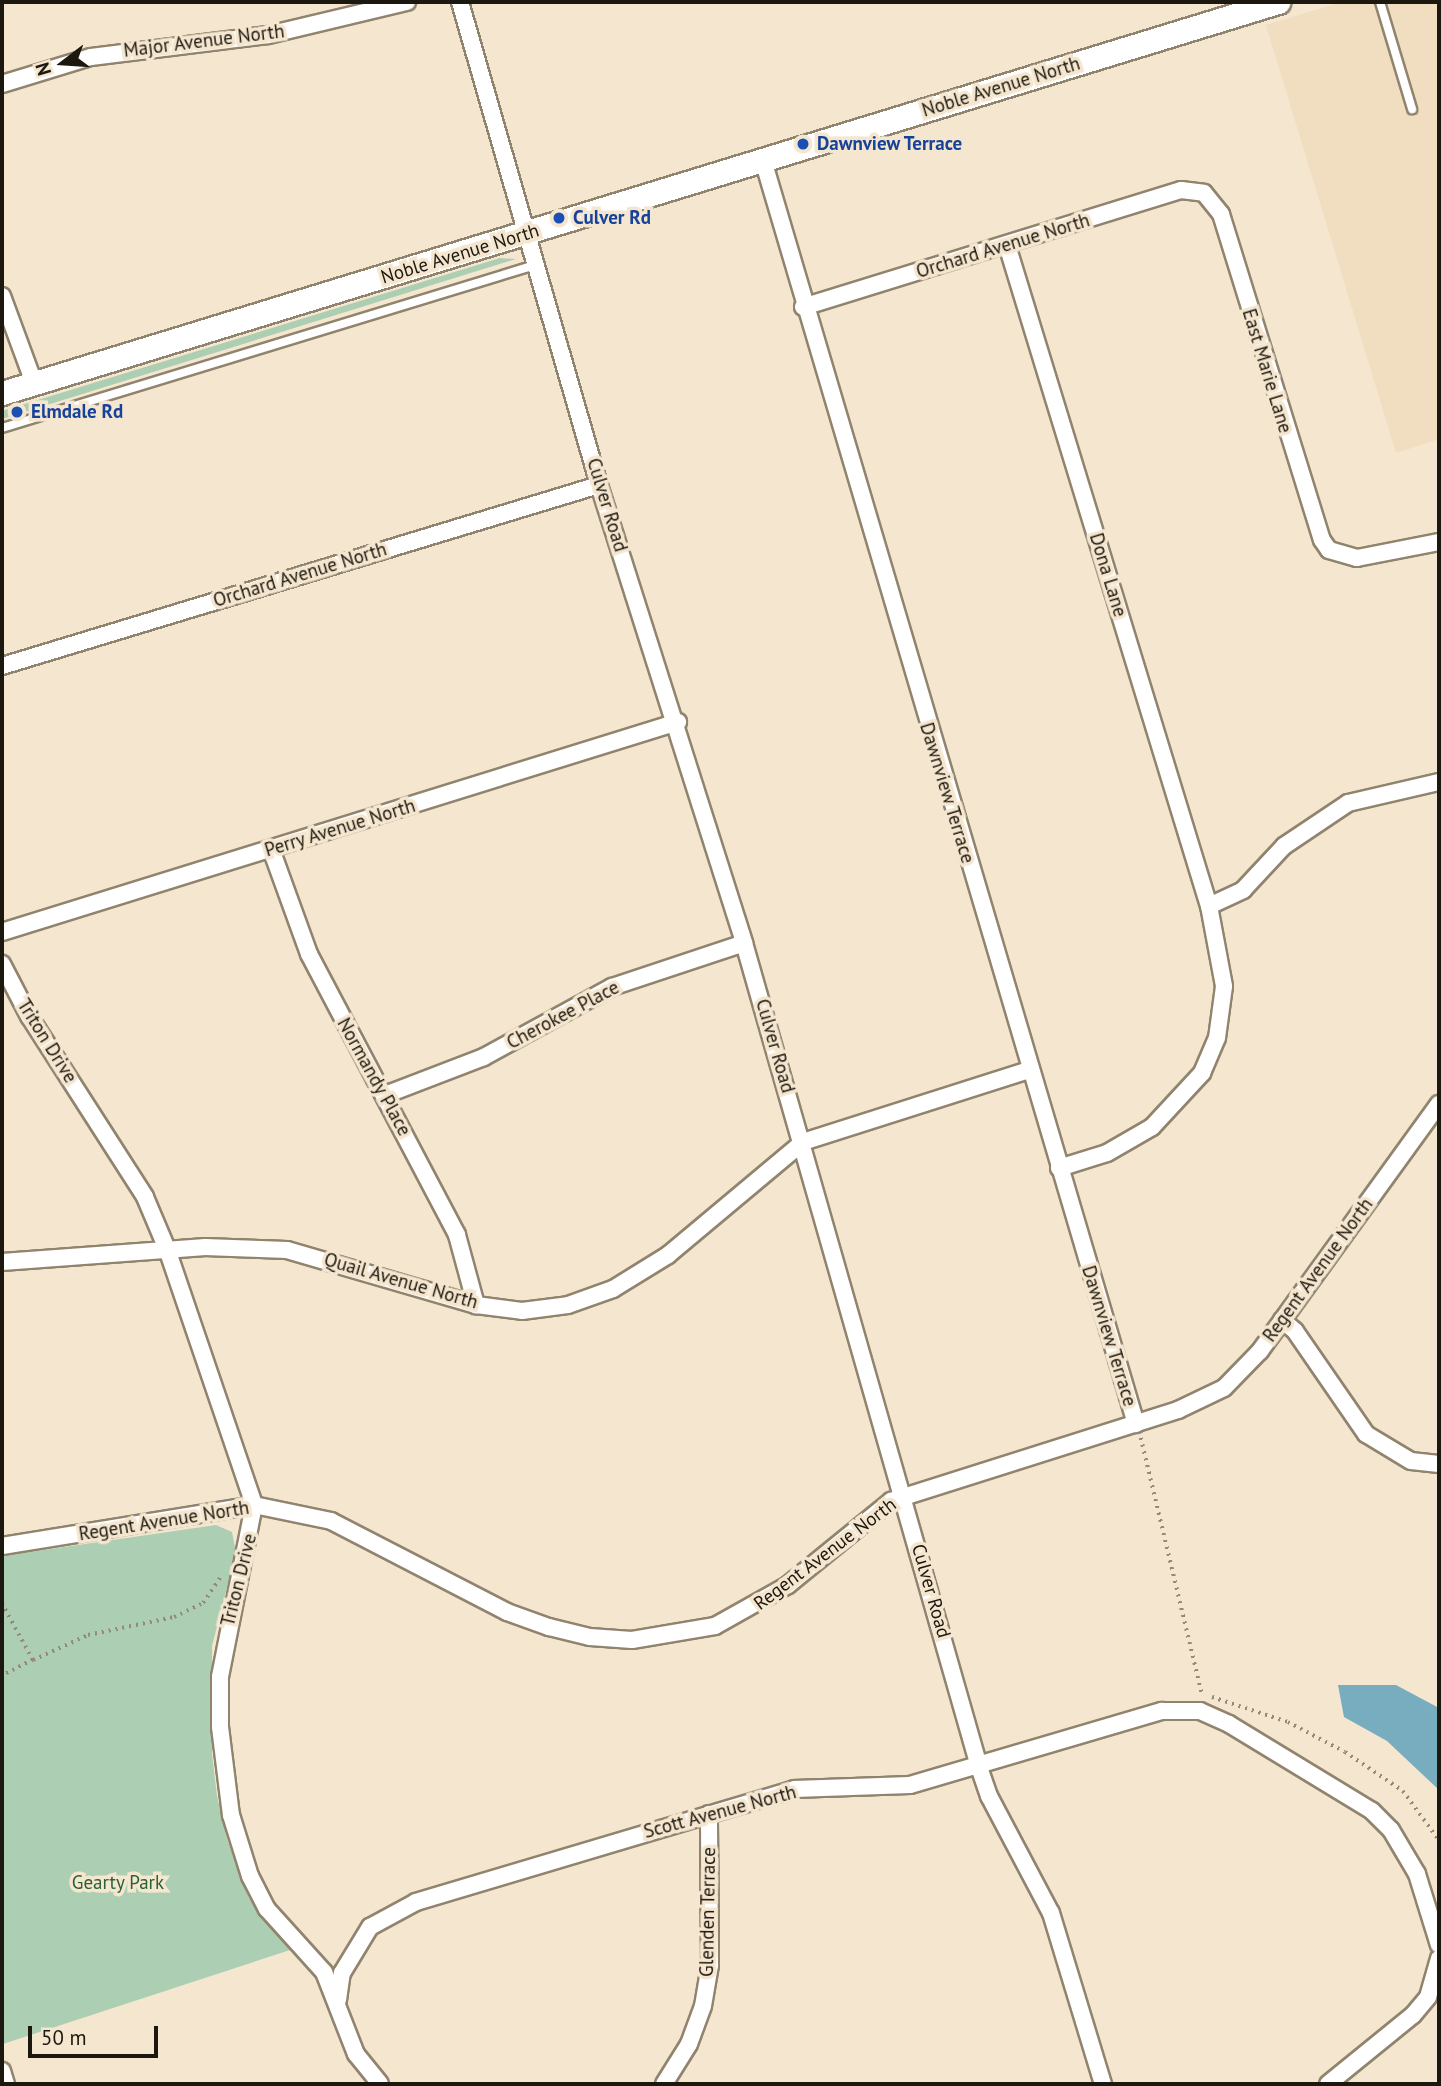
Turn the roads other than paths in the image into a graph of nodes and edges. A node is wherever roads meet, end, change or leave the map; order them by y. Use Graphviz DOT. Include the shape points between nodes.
graph roads {
  1 [pos="407,2"];
  2 [pos="460,2"];
  3 [pos="1278,2"];
  4 [pos="1380,2"];
  5 [pos="2,84"];
  6 [pos="1412,109"];
  7 [pos="763,160"];
  8 [pos="1204,193"];
  9 [pos="529,234"];
  10 [pos="1007,245"];
  11 [pos="538,264"];
  12 [pos="2,296"];
  13 [pos="803,307"];
  14 [pos="34,383"];
  15 [pos="2,393"];
  16 [pos="2,428"];
  17 [pos="599,485"];
  18 [pos="1439,542"];
  19 [pos="2,666"];
  20 [pos="678,722"];
  21 [pos="1439,782"];
  22 [pos="271,849"];
  23 [pos="1209,906"];
  24 [pos="2,932"];
  25 [pos="744,943"];
  26 [pos="2,964"];
  27 [pos="1029,1070"];
  28 [pos="386,1095"];
  29 [pos="1439,1104"];
  30 [pos="803,1142"];
  31 [pos="1059,1168"];
  32 [pos="167,1249"];
  33 [pos="2,1262"];
  34 [pos="476,1305"];
  35 [pos="1282,1320"];
  36 [pos="1138,1431"];
  37 [pos="1439,1464"];
  38 [pos="904,1496"];
  39 [pos="254,1505"];
  40 [pos="2,1546"];
  41 [pos="979,1764"];
  42 [pos="709,1814"];
  43 [pos="1439,1945"];
  44 [pos="1439,1959"];
  45 [pos="338,2000"];
  46 [pos="2,2070"];
  47 [pos="6,2084"];
  48 [pos="380,2084"];
  49 [pos="664,2084"];
  50 [pos="1103,2084"];
  51 [pos="1328,2084"];
  1 -- 5 [label="street, Major Avenue North" via="268,35 91,57"];
  2 -- 9 [label="street, Culver Road"];
  3 -- 7 [label="street, Noble Avenue North"];
  4 -- 6 [label="lane"];
  7 -- 9 [label="street, Noble Avenue North"];
  7 -- 13 [label="street, Dawnview Terrace"];
  8 -- 10 [label="street, Orchard Avenue North" via="1181,190"];
  8 -- 18 [label="street, East Marie Lane" via="1221,214 1314,527 1329,550 1357,558"];
  9 -- 11 [label="street, Culver Road"];
  9 -- 14 [label="street, Noble Avenue North"];
  10 -- 13 [label="street, Orchard Avenue North"];
  10 -- 23 [label="street, Dona Lane"];
  11 -- 16 [label="lane"];
  11 -- 17 [label="street, Culver Road"];
  12 -- 14 [label="street"];
  13 -- 27 [label="street, Dawnview Terrace"];
  14 -- 15 [label="street, Noble Avenue North"];
  17 -- 19 [label="street, Orchard Avenue North"];
  17 -- 20 [label="street, Culver Road"];
  20 -- 22 [label="street, Perry Avenue North"];
  20 -- 25 [label="street, Culver Road"];
  21 -- 23 [label="street" via="1348,803 1284,846 1243,890"];
  22 -- 24 [label="street, Perry Avenue North"];
  22 -- 28 [label="street, Normandy Place" via="309,954"];
  23 -- 31 [label="street" via="1224,986 1217,1038 1202,1073 1152,1128 1107,1153"];
  25 -- 28 [label="street, Cherokee Place" via="612,987 484,1057"];
  25 -- 30 [label="street, Culver Road"];
  26 -- 32 [label="street, Triton Drive" via="29,1016 145,1197"];
  27 -- 30 [label="street, Quail Avenue North"];
  27 -- 31 [label="street, Dawnview Terrace"];
  28 -- 34 [label="street, Normandy Place" via="457,1235"];
  29 -- 35 [label="street, Regent Avenue North"];
  30 -- 34 [label="street, Quail Avenue North" via="668,1255 613,1289 543,1310"];
  30 -- 38 [label="street, Culver Road"];
  31 -- 36 [label="street, Dawnview Terrace"];
  32 -- 33 [label="street, Quail Avenue North"];
  32 -- 34 [label="street, Quail Avenue North" via="305,1253"];
  32 -- 39 [label="street, Triton Drive"];
  35 -- 36 [label="street, Regent Avenue North" via="1244,1370 1224,1388"];
  35 -- 37 [label="street" via="1295,1331 1366,1434 1411,1461"];
  36 -- 38 [label="street, Regent Avenue North"];
  38 -- 39 [label="street, Regent Avenue North" via="891,1501 753,1608 715,1626 632,1640 590,1637 507,1612 331,1521"];
  38 -- 41 [label="street, Culver Road"];
  39 -- 40 [label="street, Regent Avenue North"];
  39 -- 45 [label="street, Triton Drive" via="220,1677 221,1739 231,1815 250,1876 267,1909 324,1972"];
  41 -- 42 [label="street, Scott Avenue North" via="910,1785 794,1789"];
  41 -- 43 [label="street, Scott Avenue North" via="1162,1711 1200,1711 1361,1804 1391,1830 1418,1874"];
  41 -- 50 [label="street, Culver Road" via="989,1796 1051,1913"];
  42 -- 45 [label="street, Scott Avenue North" via="390,1913 370,1927 353,1948 342,1973"];
  42 -- 49 [label="street, Glenden Terrace" via="708,1979 689,2044"];
  44 -- 51 [label="street" via="1428,1997 1413,2015"];
  45 -- 48 [label="street, Triton Drive" via="356,2054"];
  46 -- 47 [label="street"];
}
